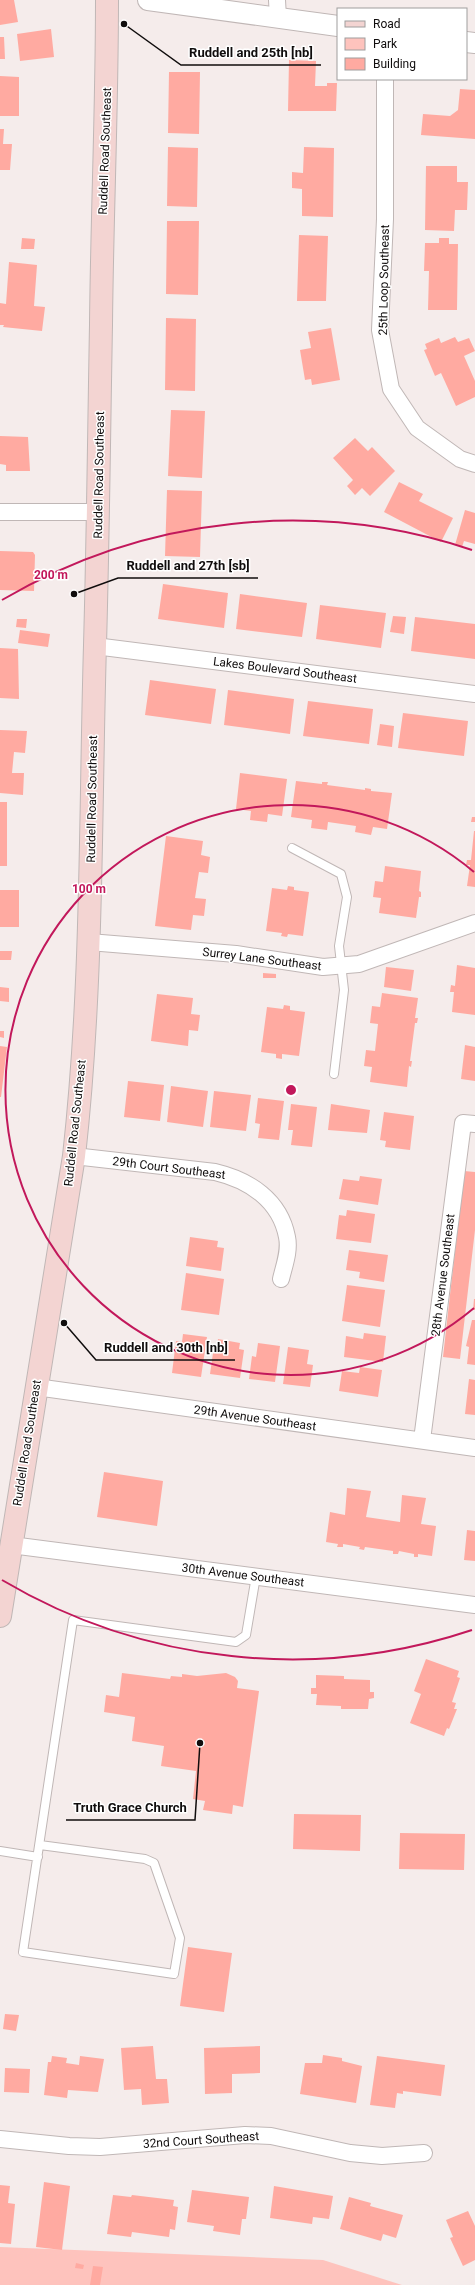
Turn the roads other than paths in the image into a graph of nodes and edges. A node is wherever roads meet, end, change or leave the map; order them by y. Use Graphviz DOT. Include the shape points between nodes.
graph roads {
  1 [pos="107,0"];
  2 [pos="148,0"];
  3 [pos="277,9"];
  4 [pos="337,26"];
  5 [pos="385,80"];
  6 [pos="475,464"];
  7 [pos="0,512"];
  8 [pos="99,512"];
  9 [pos="95,646"];
  10 [pos="475,694"];
  11 [pos="292,848"];
  12 [pos="475,923"];
  13 [pos="89,942"];
  14 [pos="342,965"];
  15 [pos="334,1074"];
  16 [pos="475,1124"];
  17 [pos="74,1156"];
  18 [pos="281,1279"];
  19 [pos="36,1387"];
  20 [pos="422,1440"];
  21 [pos="475,1448"];
  22 [pos="11,1545"];
  23 [pos="256,1576"];
  24 [pos="475,1605"];
  25 [pos="0,1616"];
  26 [pos="40,1845"];
  27 [pos="0,1850"];
  28 [pos="38,1857"];
  29 [pos="0,2139"];
  30 [pos="424,2153"];
  1 -- 8 [label="main road, Ruddell Road Southeast"];
  2 -- 3 [label="street"];
  3 -- 4 [label="street"];
  5 -- 6 [label="street, 25th Loop Southeast" via="385,219 380,330 391,388 417,428 460,460"];
  7 -- 8 [label="street"];
  8 -- 9 [label="main road, Ruddell Road Southeast"];
  9 -- 10 [label="street, Lakes Boulevard Southeast"];
  9 -- 13 [label="main road, Ruddell Road Southeast"];
  11 -- 14 [label="lane" via="341,874 347,897 339,946"];
  12 -- 14 [label="street, Surrey Lane Southeast" via="359,964"];
  13 -- 14 [label="street, Surrey Lane Southeast" via="236,954 323,967"];
  13 -- 17 [label="main road, Ruddell Road Southeast"];
  14 -- 15 [label="lane" via="344,990"];
  16 -- 20 [label="street, 28th Avenue Southeast" via="462,1123"];
  17 -- 18 [label="street, 29th Court Southeast" via="215,1172 234,1176 253,1186 269,1200 280,1216 287,1237 287,1254"];
  17 -- 19 [label="main road, Ruddell Road Southeast"];
  19 -- 20 [label="street, 29th Avenue Southeast"];
  19 -- 22 [label="main road, Ruddell Road Southeast"];
  20 -- 21 [label="street, 29th Avenue Southeast"];
  22 -- 23 [label="street, 30th Avenue Southeast"];
  22 -- 25 [label="main road, Ruddell Road Southeast"];
  23 -- 24 [label="street, 30th Avenue Southeast"];
  23 -- 26 [label="lane" via="246,1635 236,1642 74,1620"];
  26 -- 28 [label="lane"];
  26 -- 28 [label="lane" via="145,1859 154,1863 180,1938 174,1974 23,1952"];
  27 -- 28 [label="lane"];
  29 -- 30 [label="street, 32nd Court Southeast" via="100,2147 271,2136 350,2153 382,2156"];
}
